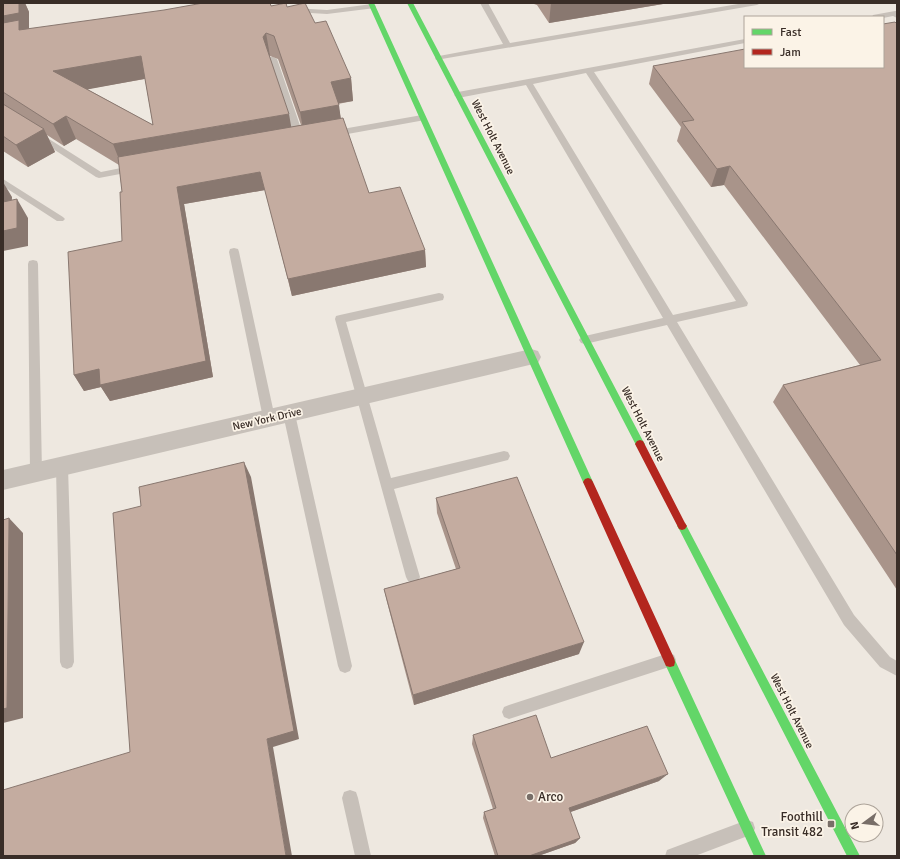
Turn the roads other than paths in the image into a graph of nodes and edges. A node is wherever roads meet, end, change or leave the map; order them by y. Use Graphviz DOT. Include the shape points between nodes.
graph roads {
  1 [pos="410,3"];
  2 [pos="484,3"];
  3 [pos="757,3"];
  4 [pos="372,5"];
  5 [pos="720,6"];
  6 [pos="284,8"];
  7 [pos="882,16"];
  8 [pos="897,16"];
  9 [pos="744,41"];
  10 [pos="508,46"];
  11 [pos="273,58"];
  12 [pos="439,58"];
  13 [pos="589,70"];
  14 [pos="528,82"];
  15 [pos="458,95"];
  16 [pos="422,118"];
  17 [pos="29,129"];
  18 [pos="323,135"];
  19 [pos="289,142"];
  20 [pos="145,167"];
  21 [pos="3,182"];
  22 [pos="60,219"];
  23 [pos="234,252"];
  24 [pos="33,264"];
  25 [pos="439,297"];
  26 [pos="670,321"];
  27 [pos="585,340"];
  28 [pos="531,357"];
  29 [pos="361,397"];
  30 [pos="279,416"];
  31 [pos="504,456"];
  32 [pos="62,467"];
  33 [pos="36,472"];
  34 [pos="3,480"];
  35 [pos="386,485"];
  36 [pos="413,577"];
  37 [pos="669,660"];
  38 [pos="67,662"];
  39 [pos="345,666"];
  40 [pos="897,669"];
  41 [pos="509,712"];
  42 [pos="350,798"];
  43 [pos="746,828"];
  44 [pos="363,856"];
  45 [pos="673,856"];
  46 [pos="760,856"];
  47 [pos="854,856"];
  1 -- 12 [label="main road, West Holt Avenue"];
  2 -- 10 [label="lane"];
  3 -- 5 [label="lane"];
  4 -- 6 [label="lane" via="327,12"];
  4 -- 16 [label="main road"];
  5 -- 10 [label="lane"];
  7 -- 8 [label="lane"];
  9 -- 13 [label="lane"];
  10 -- 12 [label="lane"];
  11 -- 19 [label="lane" via="304,139"];
  12 -- 15 [label="main road, West Holt Avenue"];
  13 -- 14 [label="lane"];
  13 -- 26 [label="lane" via="743,303"];
  14 -- 15 [label="lane"];
  14 -- 26 [label="lane"];
  15 -- 27 [label="main road, West Holt Avenue"];
  16 -- 18 [label="lane"];
  16 -- 28 [label="main road"];
  17 -- 20 [label="lane" via="99,174"];
  21 -- 22 [label="lane"];
  23 -- 30 [label="lane"];
  24 -- 33 [label="lane"];
  25 -- 29 [label="lane" via="340,319"];
  26 -- 27 [label="lane"];
  26 -- 40 [label="lane" via="849,620 884,662"];
  27 -- 47 [label="main road, West Holt Avenue"];
  28 -- 29 [label="street, New York Drive"];
  28 -- 37 [label="main road"];
  29 -- 30 [label="street, New York Drive"];
  29 -- 35 [label="lane"];
  30 -- 32 [label="street, New York Drive"];
  30 -- 39 [label="lane"];
  31 -- 35 [label="lane"];
  32 -- 33 [label="street, New York Drive"];
  32 -- 38 [label="lane"];
  33 -- 34 [label="street, New York Drive"];
  35 -- 36 [label="lane"];
  37 -- 41 [label="lane"];
  37 -- 43 [label="main road"];
  42 -- 44 [label="lane"];
  43 -- 45 [label="lane"];
  43 -- 46 [label="main road"];
}
